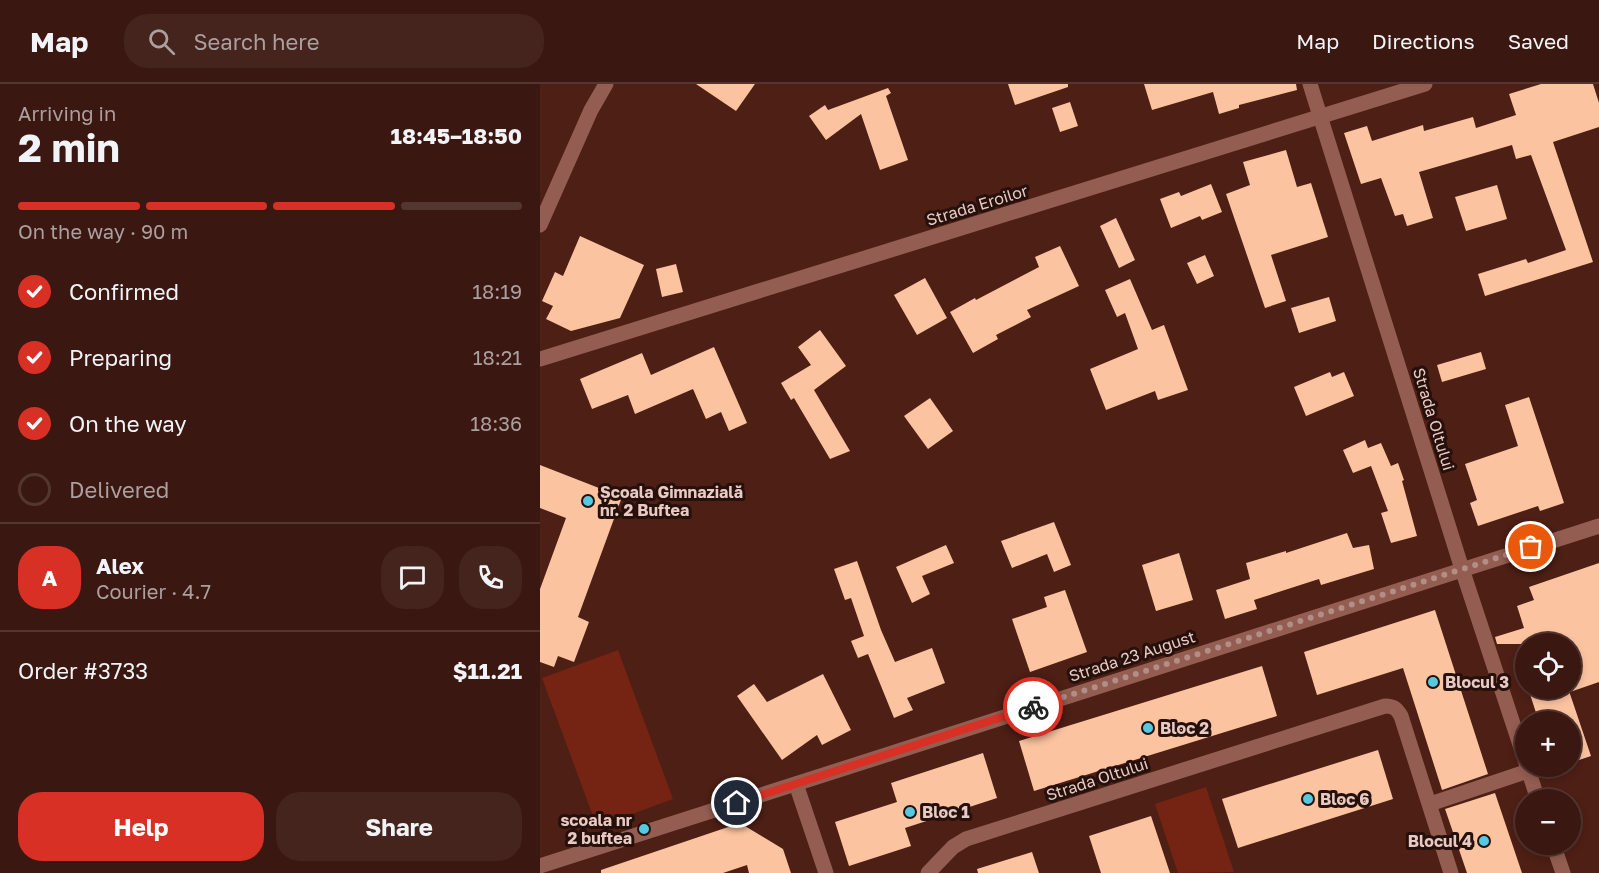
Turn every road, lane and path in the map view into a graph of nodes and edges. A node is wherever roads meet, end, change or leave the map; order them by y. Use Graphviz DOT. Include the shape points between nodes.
graph roads {
  1 [pos="606,84"];
  2 [pos="1310,84"];
  3 [pos="1425,84"];
  4 [pos="1320,118"];
  5 [pos="540,225"];
  6 [pos="540,359"];
  7 [pos="1599,526"];
  8 [pos="1462,569"];
  9 [pos="1515,730"];
  10 [pos="1515,772"];
  11 [pos="796,784"];
  12 [pos="1430,804"];
  13 [pos="1557,855"];
  14 [pos="540,866"];
  15 [pos="826,873"];
  16 [pos="928,873"];
  17 [pos="1451,873"];
  18 [pos="1563,873"];
  1 -- 5 [label="street"];
  2 -- 4 [label="street, Strada Oltului"];
  3 -- 4 [label="street, Strada Eroilor"];
  4 -- 6 [label="street, Strada Eroilor"];
  4 -- 8 [label="street, Strada Oltului"];
  7 -- 8 [label="street, Strada 23 August"];
  8 -- 9 [label="street, Strada Oltului"];
  8 -- 11 [label="street, Strada 23 August"];
  10 -- 12 [label="street"];
  11 -- 14 [label="street, Strada 23 August"];
  11 -- 15 [label="street"];
  12 -- 16 [label="street, Strada Oltului" via="1401,716 1392,706 1385,706 966,839 948,851"];
  12 -- 17 [label="street, Strada Oltului"];
  13 -- 18 [label="street"];
}
